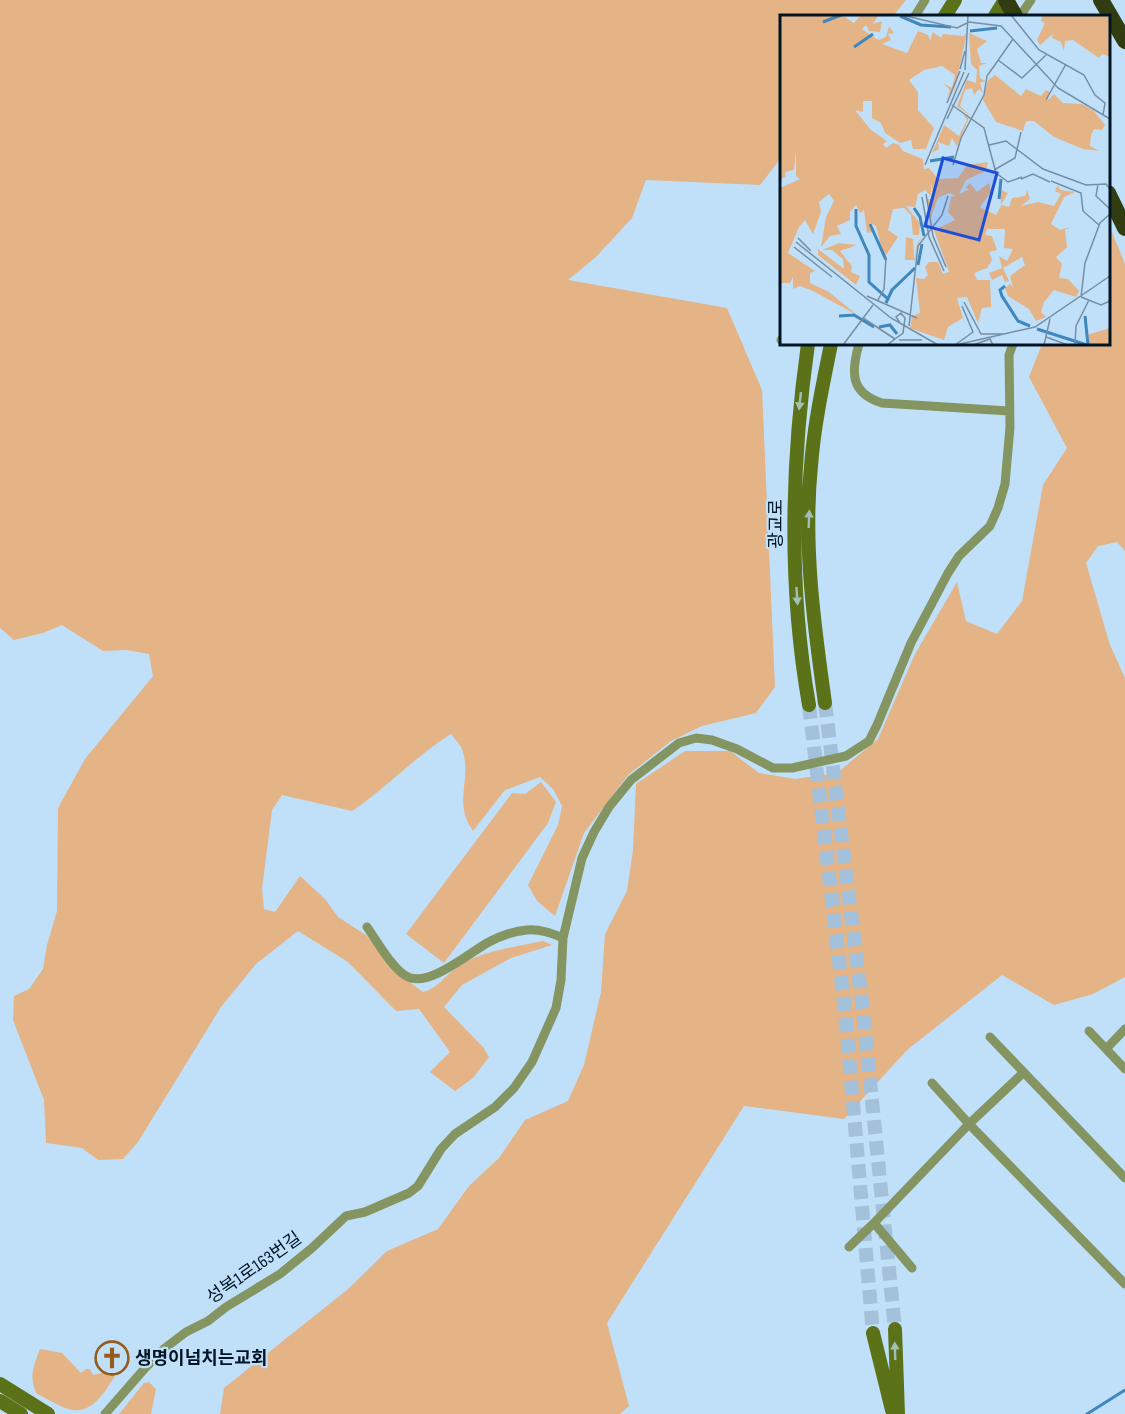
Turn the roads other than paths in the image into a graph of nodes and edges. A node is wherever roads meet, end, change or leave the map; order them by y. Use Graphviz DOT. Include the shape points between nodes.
graph roads {
  1 [pos="925,0"];
  2 [pos="955,0"];
  3 [pos="1005,0"];
  4 [pos="1031,0"];
  5 [pos="1101,0"];
  6 [pos="916,15"];
  7 [pos="946,15"];
  8 [pos="996,15"];
  9 [pos="1014,15"];
  10 [pos="1021,15"];
  11 [pos="1110,15"];
  12 [pos="1110,15"];
  13 [pos="1125,41"];
  14 [pos="1110,197"];
  15 [pos="1125,228"];
  16 [pos="808,345"];
  17 [pos="831,345"];
  18 [pos="859,345"];
  19 [pos="1013,345"];
  20 [pos="1009,411"];
  21 [pos="825,703"];
  22 [pos="808,705"];
  23 [pos="367,927"];
  24 [pos="563,938"];
  25 [pos="1125,1029"];
  26 [pos="1089,1031"];
  27 [pos="990,1036"];
  28 [pos="1106,1049"];
  29 [pos="1125,1069"];
  30 [pos="1023,1073"];
  31 [pos="932,1083"];
  32 [pos="969,1125"];
  33 [pos="1125,1178"];
  34 [pos="874,1223"];
  35 [pos="849,1246"];
  36 [pos="912,1268"];
  37 [pos="1125,1284"];
  38 [pos="895,1329"];
  39 [pos="873,1333"];
  40 [pos="0,1384"];
  41 [pos="0,1401"];
  42 [pos="21,1414"];
  43 [pos="48,1414"];
  44 [pos="105,1414"];
  45 [pos="893,1414"];
  46 [pos="898,1414"];
  1 -- 6 [label="street"];
  2 -- 7 [label="main road"];
  3 -- 8 [label="main road"];
  3 -- 9 [label="highway"];
  4 -- 10 [label="street"];
  5 -- 12 [label="highway"];
  11 -- 13 [label="highway"];
  14 -- 15 [label="highway"];
  16 -- 22 [label="main road, 광교로, one-way" via="797,436 793,536"];
  21 -- 17 [label="main road, 광교로, one-way" via="808,528 810,465"];
  18 -- 20 [label="street" via="853,374 860,391 869,399"];
  19 -- 20 [label="street, 성복1로163번길" via="1009,355"];
  20 -- 24 [label="street, 성복1로163번길" via="1005,484 998,508 990,526 959,556 948,573 911,643 869,741 846,756 792,768 775,768 712,740 696,738 680,743 631,780 609,807 582,858"];
  23 -- 24 [label="street" via="397,968 416,980 429,978 508,935 526,930 546,931"];
  24 -- 44 [label="street, 성복1로163번길" via="556,1008 532,1062 514,1088 495,1107 455,1134 418,1186 365,1212 346,1216 280,1274 186,1332 146,1367"];
  25 -- 28 [label="street"];
  26 -- 28 [label="street"];
  27 -- 30 [label="street"];
  28 -- 29 [label="street"];
  30 -- 32 [label="street"];
  30 -- 33 [label="street"];
  31 -- 32 [label="street"];
  32 -- 34 [label="street"];
  32 -- 37 [label="street"];
  34 -- 35 [label="street"];
  34 -- 36 [label="street"];
  46 -- 38 [label="main road, one-way"];
  39 -- 45 [label="main road"];
  40 -- 43 [label="main road"];
  41 -- 42 [label="main road"];
}
